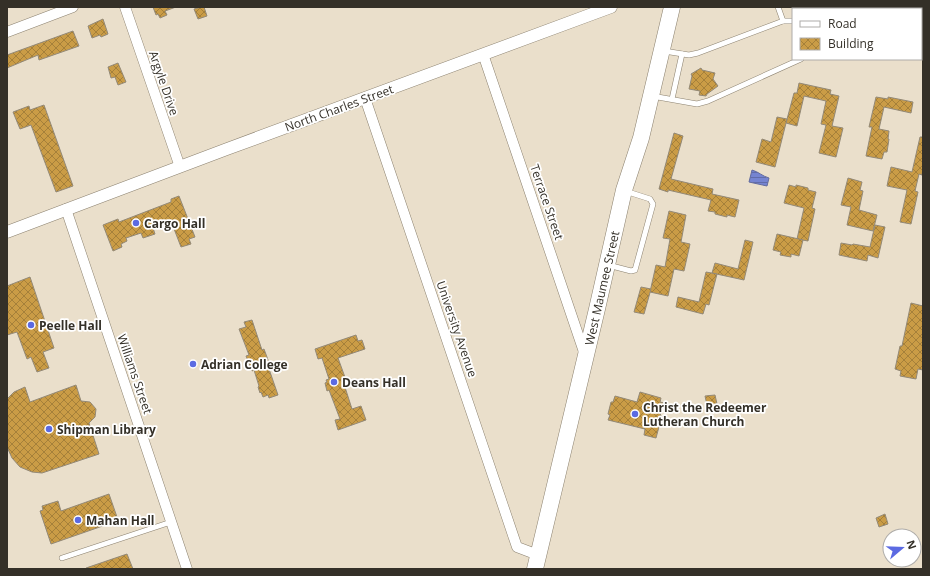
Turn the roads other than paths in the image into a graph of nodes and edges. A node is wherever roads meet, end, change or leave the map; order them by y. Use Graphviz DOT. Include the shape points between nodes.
graph roads {
  1 [pos="73,7"];
  2 [pos="125,7"];
  3 [pos="611,7"];
  4 [pos="672,7"];
  5 [pos="778,7"];
  6 [pos="792,20"];
  7 [pos="783,21"];
  8 [pos="7,32"];
  9 [pos="662,50"];
  10 [pos="483,54"];
  11 [pos="682,54"];
  12 [pos="799,60"];
  13 [pos="651,96"];
  14 [pos="365,98"];
  15 [pos="672,99"];
  16 [pos="180,167"];
  17 [pos="624,190"];
  18 [pos="66,209"];
  19 [pos="7,232"];
  20 [pos="607,265"];
  21 [pos="586,357"];
  22 [pos="171,522"];
  23 [pos="62,558"];
  24 [pos="536,562"];
  25 [pos="187,569"];
  1 -- 8 [label="street"];
  2 -- 16 [label="street, Argyle Drive"];
  3 -- 10 [label="street, North Charles Street"];
  4 -- 9 [label="main road, West Maumee Street"];
  5 -- 7 [label="lane"];
  6 -- 7 [label="lane"];
  7 -- 11 [label="lane" via="698,53"];
  9 -- 11 [label="lane"];
  9 -- 13 [label="main road, West Maumee Street"];
  10 -- 14 [label="street, North Charles Street"];
  10 -- 21 [label="street, Terrace Street"];
  11 -- 15 [label="lane"];
  12 -- 15 [label="lane" via="708,101 697,104"];
  13 -- 15 [label="lane"];
  13 -- 17 [label="main road, West Maumee Street"];
  14 -- 16 [label="street, North Charles Street"];
  14 -- 24 [label="street, University Avenue" via="517,546"];
  16 -- 18 [label="street, North Charles Street"];
  17 -- 20 [label="main road, West Maumee Street"];
  17 -- 20 [label="lane" via="650,200 653,204 635,270"];
  18 -- 19 [label="street, North Charles Street"];
  18 -- 22 [label="street, Williams Street"];
  20 -- 21 [label="main road, West Maumee Street"];
  21 -- 24 [label="main road, West Maumee Street"];
  22 -- 23 [label="lane"];
  22 -- 25 [label="street, Williams Street"];
}
